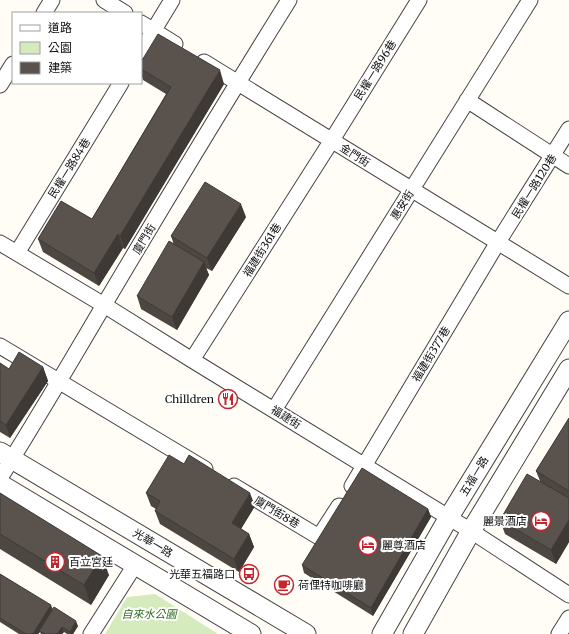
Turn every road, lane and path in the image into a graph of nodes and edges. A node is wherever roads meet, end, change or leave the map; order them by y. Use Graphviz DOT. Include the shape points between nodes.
graph roads {
  1 [pos="52,0"];
  2 [pos="104,0"];
  3 [pos="172,0"];
  4 [pos="289,0"];
  5 [pos="419,0"];
  6 [pos="530,0"];
  7 [pos="45,12"];
  8 [pos="123,12"];
  9 [pos="147,27"];
  10 [pos="142,47"];
  11 [pos="12,66"];
  12 [pos="238,83"];
  13 [pos="120,84"];
  14 [pos="0,85"];
  15 [pos="467,100"];
  16 [pos="569,128"];
  17 [pos="332,140"];
  18 [pos="552,156"];
  19 [pos="569,166"];
  20 [pos="412,189"];
  21 [pos="498,242"];
  22 [pos="0,243"];
  23 [pos="17,253"];
  24 [pos="569,286"];
  25 [pos="104,305"];
  26 [pos="569,320"];
  27 [pos="0,346"];
  28 [pos="192,360"];
  29 [pos="569,369"];
  30 [pos="59,382"];
  31 [pos="274,410"];
  32 [pos="6,455"];
  33 [pos="364,466"];
  34 [pos="0,478"];
  35 [pos="0,484"];
  36 [pos="449,517"];
  37 [pos="471,531"];
  38 [pos="135,565"];
  39 [pos="569,595"];
  40 [pos="569,618"];
  41 [pos="91,634"];
  42 [pos="251,634"];
  43 [pos="306,634"];
  44 [pos="382,634"];
  45 [pos="413,634"];
  46 [pos="559,634"];
  1 -- 7 [label="street"];
  2 -- 8 [label="street"];
  3 -- 9 [label="street"];
  4 -- 12 [label="street, 廈門街"];
  5 -- 17 [label="street, 民權一路96巷"];
  6 -- 15 [label="street, 惠安街"];
  9 -- 10 [label="street"];
  9 -- 12 [label="street, 金門街"];
  11 -- 14 [label="street"];
  12 -- 17 [label="street, 金門街"];
  12 -- 25 [label="street, 廈門街"];
  13 -- 23 [label="street, 民權一路84巷"];
  15 -- 18 [label="street"];
  15 -- 20 [label="street, 惠安街"];
  16 -- 18 [label="street, 民權一路120巷"];
  17 -- 20 [label="street, 金門街"];
  17 -- 28 [label="street, 福建街361巷"];
  18 -- 19 [label="street"];
  18 -- 21 [label="street, 民權一路120巷"];
  20 -- 21 [label="street, 金門街"];
  20 -- 31 [label="street, 惠安街"];
  21 -- 24 [label="street, 金門街"];
  21 -- 33 [label="street, 福建街377巷"];
  22 -- 23 [label="street, 福建街"];
  23 -- 25 [label="street, 福建街"];
  25 -- 28 [label="street, 福建街"];
  25 -- 30 [label="street, 廈門街"];
  26 -- 36 [label="street, 五福一路"];
  27 -- 30 [label="street, 廈門街8巷"];
  28 -- 31 [label="street, 福建街"];
  29 -- 37 [label="street"];
  30 -- 32 [label="street, 廈門街"];
  30 -- 33 [label="street, 廈門街8巷" via="319,537"];
  31 -- 33 [label="street, 福建街"];
  32 -- 34 [label="street, 廈門街"];
  32 -- 43 [label="street, 光華一路"];
  33 -- 36 [label="street, 福建街"];
  35 -- 38 [label="street"];
  36 -- 37 [label="street, 福建街"];
  36 -- 44 [label="street, 五福一路"];
  37 -- 39 [label="street, 福建街"];
  37 -- 45 [label="street"];
  38 -- 41 [label="street"];
  38 -- 42 [label="street"];
  40 -- 46 [label="street"];
}
